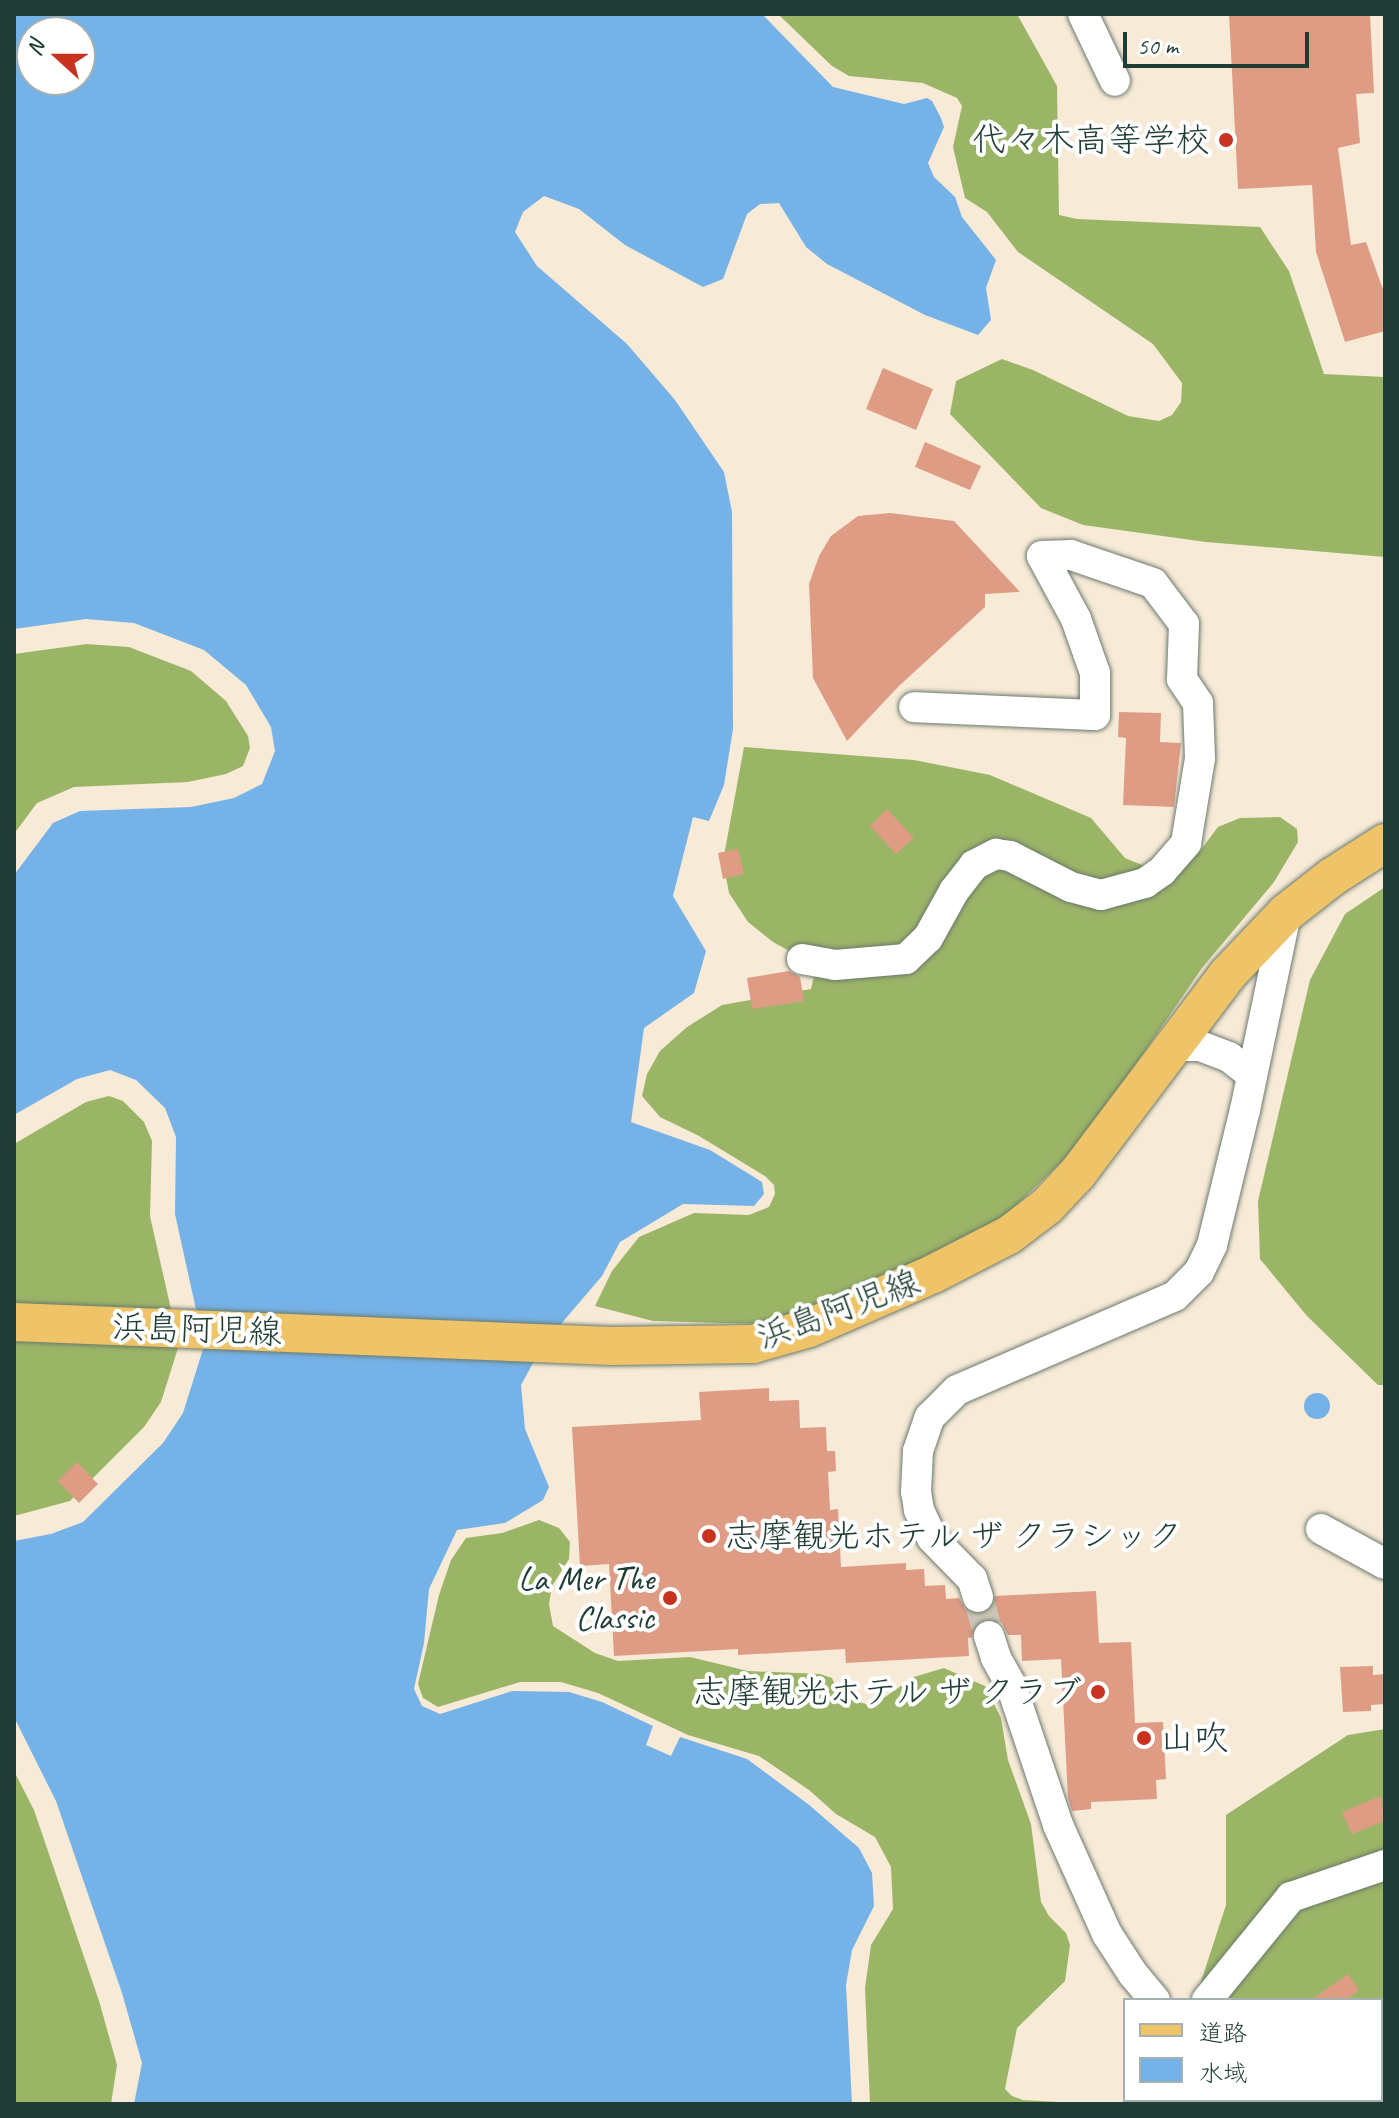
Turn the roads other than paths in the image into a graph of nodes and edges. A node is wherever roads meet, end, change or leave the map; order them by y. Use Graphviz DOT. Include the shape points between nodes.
graph roads {
  1 [pos="1083,14"];
  2 [pos="1115,81"];
  3 [pos="914,707"];
  4 [pos="1385,843"];
  5 [pos="1286,913"];
  6 [pos="802,959"];
  7 [pos="1175,1046"];
  8 [pos="1252,1075"];
  9 [pos="14,1322"];
  10 [pos="1321,1529"];
  11 [pos="1385,1564"];
  12 [pos="978,1597"];
  13 [pos="989,1636"];
  14 [pos="1385,1865"];
  15 [pos="1153,1998"];
  16 [pos="1209,1998"];
  1 -- 2 [label="street"];
  3 -- 6 [label="street" via="1095,715 1095,673 1076,619 1042,556 1071,555 1153,583 1184,624 1182,679 1198,703 1200,758 1186,843 1145,883 1101,895 996,854 974,865 928,938 906,959 846,965"];
  4 -- 5 [label="main road, 浜島阿児線"];
  5 -- 7 [label="main road, 浜島阿児線" via="1227,975"];
  5 -- 8 [label="street"];
  7 -- 8 [label="street" via="1200,1046 1229,1057"];
  7 -- 9 [label="main road, 浜島阿児線" via="1078,1173 1009,1235 809,1328 753,1344 612,1346"];
  8 -- 12 [label="street" via="1212,1245 1199,1272 1175,1296 957,1390 930,1417 918,1451 919,1510 932,1538 972,1579"];
  10 -- 11 [label="street"];
  13 -- 15 [label="street" via="1058,1825 1107,1934"];
  14 -- 16 [label="street" via="1291,1897"];
}
